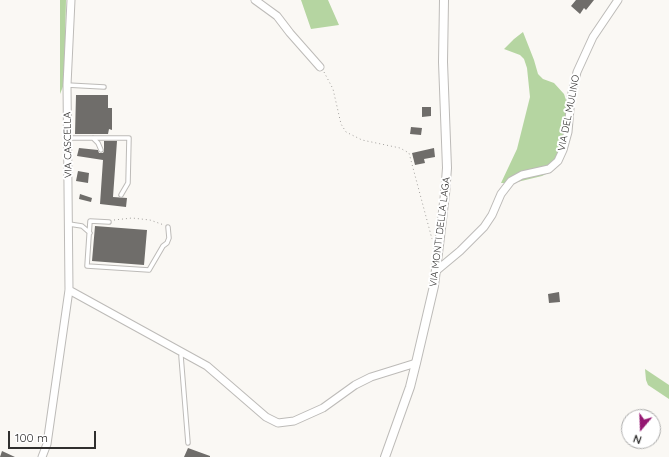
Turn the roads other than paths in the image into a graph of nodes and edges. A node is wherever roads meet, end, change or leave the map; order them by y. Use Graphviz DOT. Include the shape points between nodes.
graph roads {
  1 [pos="70,0"];
  2 [pos="255,0"];
  3 [pos="444,0"];
  4 [pos="618,0"];
  5 [pos="320,67"];
  6 [pos="67,85"];
  7 [pos="104,87"];
  8 [pos="68,138"];
  9 [pos="92,138"];
  10 [pos="101,150"];
  11 [pos="121,195"];
  12 [pos="109,222"];
  13 [pos="69,224"];
  14 [pos="168,227"];
  15 [pos="90,233"];
  16 [pos="436,271"];
  17 [pos="69,290"];
  18 [pos="183,352"];
  19 [pos="416,363"];
  20 [pos="188,443"];
  21 [pos="42,457"];
  22 [pos="385,457"];
  1 -- 6 [label="street, VIA CASCELLA"];
  2 -- 5 [label="street" via="277,16"];
  3 -- 16 [label="street, VIA MONTI DELLA LAGA" via="447,178"];
  4 -- 16 [label="street, VIA DEL MULINO" via="593,37 577,72 570,100 568,132 558,161 549,169 522,175 511,181 501,194 487,224"];
  6 -- 7 [label="lane"];
  6 -- 8 [label="street, VIA CASCELLA"];
  8 -- 9 [label="lane"];
  8 -- 13 [label="street, VIA CASCELLA"];
  9 -- 10 [label="lane"];
  9 -- 11 [label="lane" via="130,140 128,183"];
  12 -- 15 [label="lane" via="90,221"];
  13 -- 15 [label="lane" via="82,226"];
  13 -- 17 [label="street, VIA CASCELLA"];
  14 -- 15 [label="lane" via="167,243 149,270 87,266"];
  16 -- 19 [label="street, VIA MONTI DELLA LAGA"];
  17 -- 18 [label="street"];
  17 -- 21 [label="street, VIA CASCELLA" via="47,444"];
  18 -- 19 [label="street" via="207,366 266,417 278,423 294,421 323,408 371,377"];
  18 -- 20 [label="lane" via="181,356"];
  19 -- 22 [label="street, VIA MONTI DELLA LAGA"];
}
